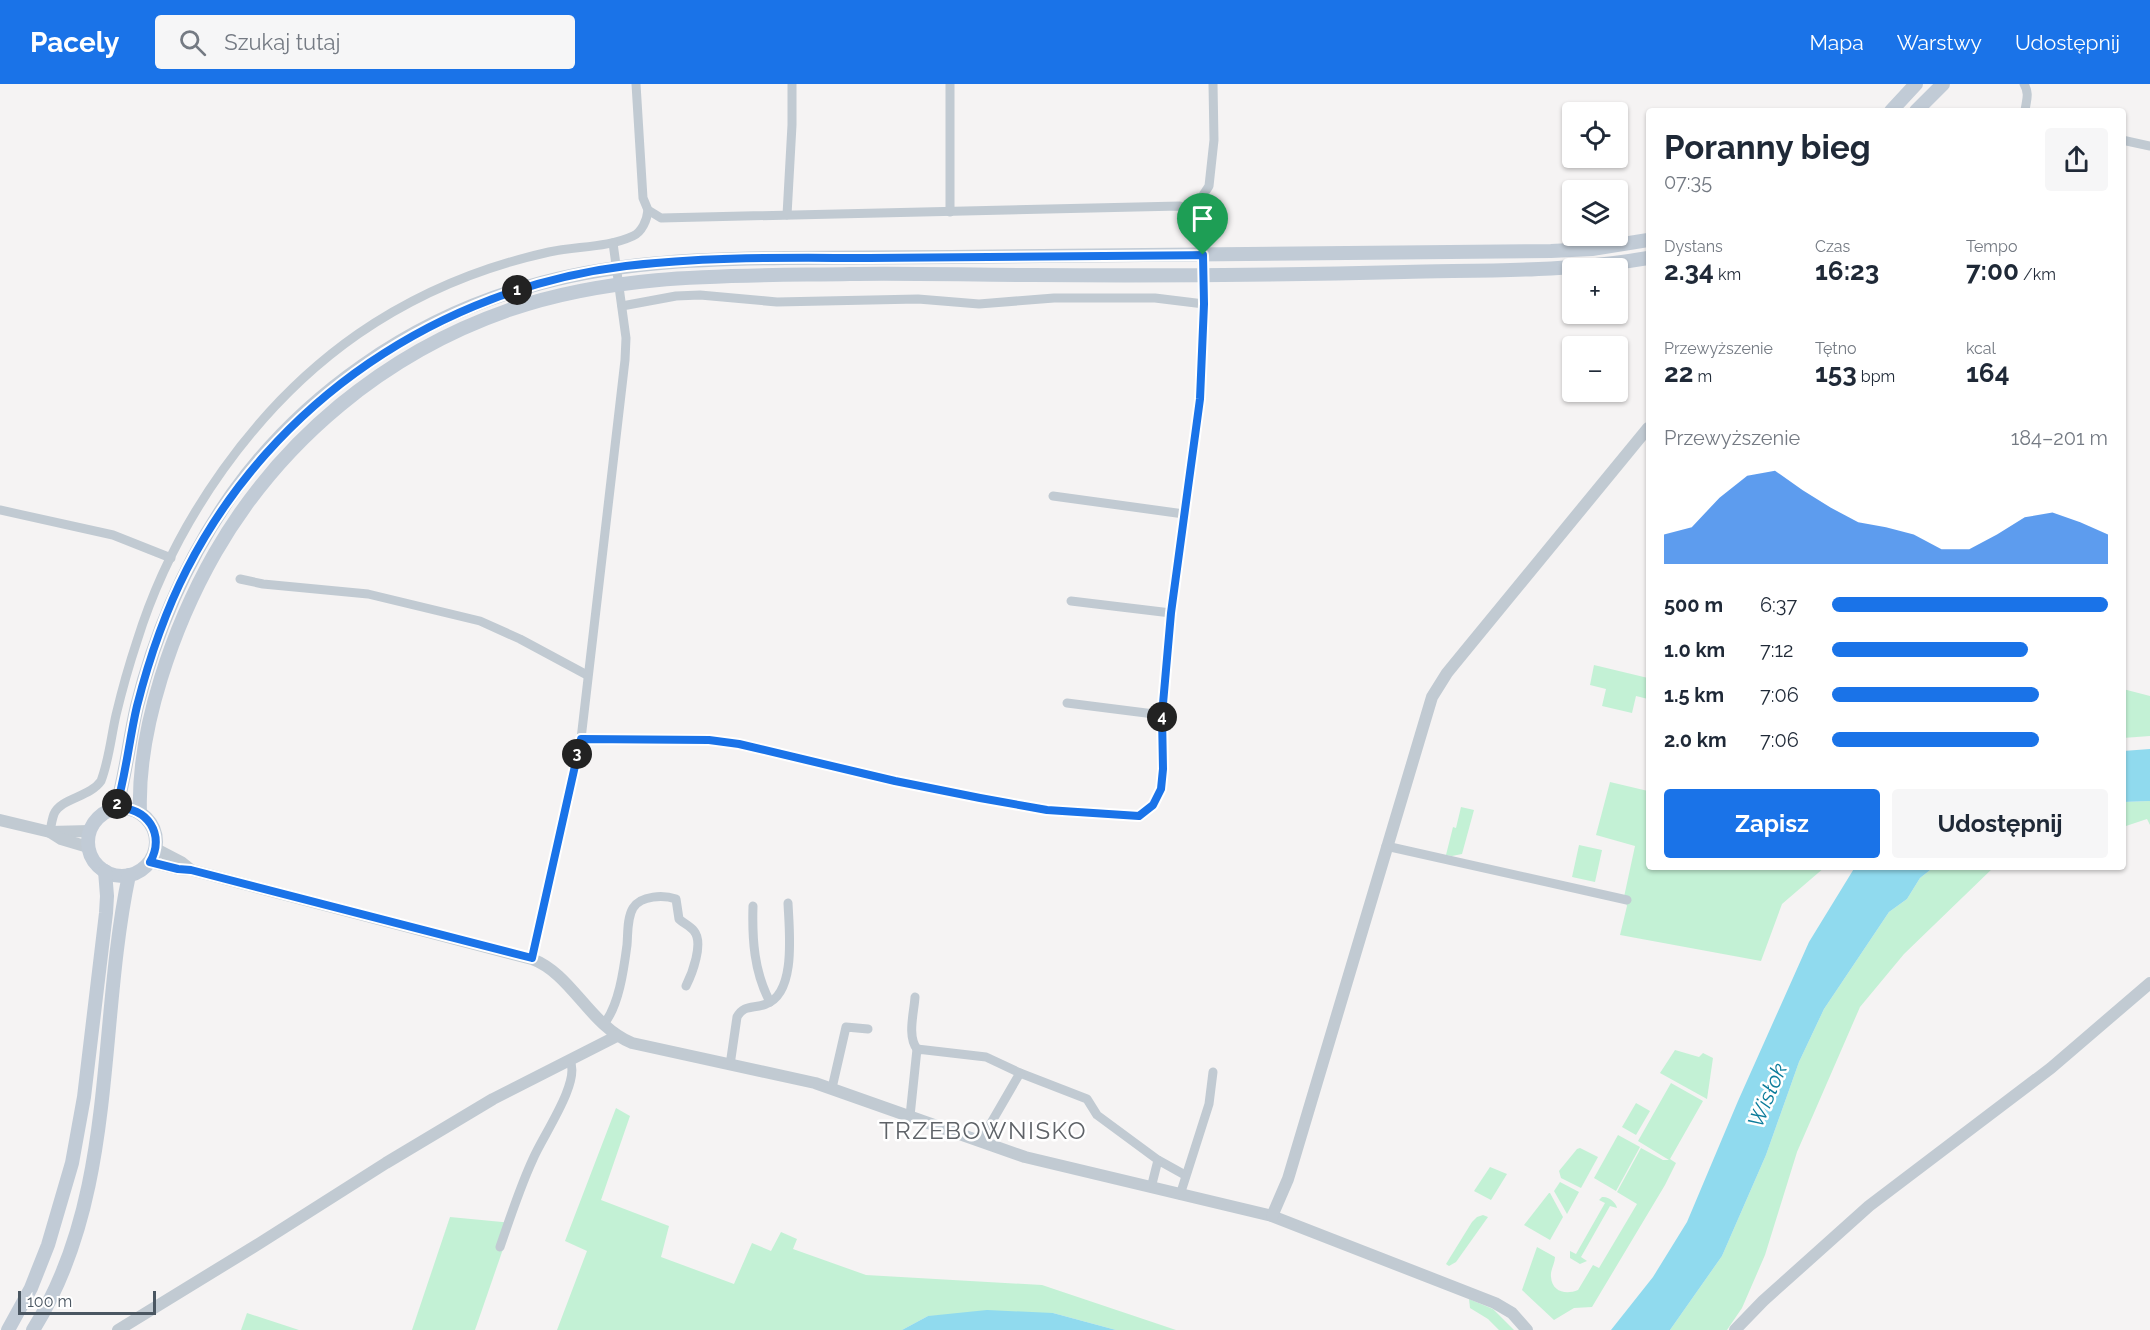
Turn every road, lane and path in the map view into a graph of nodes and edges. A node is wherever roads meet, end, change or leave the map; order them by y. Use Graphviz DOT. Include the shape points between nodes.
graph roads {
  1 [pos="636,84"];
  2 [pos="792,84"];
  3 [pos="950,84"];
  4 [pos="1213,84"];
  5 [pos="1916,84"];
  6 [pos="1943,84"];
  7 [pos="2024,84"];
  8 [pos="1894,108"];
  9 [pos="1919,108"];
  10 [pos="2026,108"];
  11 [pos="2126,141"];
  12 [pos="2150,146"];
  13 [pos="648,210"];
  14 [pos="950,212"];
  15 [pos="1192,212"];
  16 [pos="787,215"];
  17 [pos="1646,240"];
  18 [pos="613,243"];
  19 [pos="1203,255"];
  20 [pos="1646,258"];
  21 [pos="1203,274"];
  22 [pos="1204,304"];
  23 [pos="622,306"];
  24 [pos="1646,430"];
  25 [pos="1053,496"];
  26 [pos="0,510"];
  27 [pos="1184,514"];
  28 [pos="171,558"];
  29 [pos="240,579"];
  30 [pos="1071,601"];
  31 [pos="1171,613"];
  32 [pos="587,675"];
  33 [pos="1066,704"];
  34 [pos="1162,715"];
  35 [pos="581,739"];
  36 [pos="116,808"];
  37 [pos="140,812"];
  38 [pos="0,820"];
  39 [pos="90,831"];
  40 [pos="50,832"];
  41 [pos="1386,846"];
  42 [pos="88,847"];
  43 [pos="153,856"];
  44 [pos="105,871"];
  45 [pos="129,875"];
  46 [pos="1626,900"];
  47 [pos="788,903"];
  48 [pos="753,906"];
  49 [pos="532,958"];
  50 [pos="2150,983"];
  51 [pos="686,986"];
  52 [pos="915,997"];
  53 [pos="771,1002"];
  54 [pos="603,1025"];
  55 [pos="868,1029"];
  56 [pos="617,1036"];
  57 [pos="917,1049"];
  58 [pos="570,1060"];
  59 [pos="730,1065"];
  60 [pos="1213,1072"];
  61 [pos="1020,1073"];
  62 [pos="832,1088"];
  63 [pos="910,1116"];
  64 [pos="980,1142"];
  65 [pos="1158,1160"];
  66 [pos="1185,1175"];
  67 [pos="1151,1188"];
  68 [pos="1180,1195"];
  69 [pos="1272,1216"];
  70 [pos="56,1222"];
  71 [pos="78,1228"];
  72 [pos="500,1247"];
  73 [pos="8,1330"];
  74 [pos="33,1330"];
  75 [pos="118,1330"];
  76 [pos="1527,1330"];
  77 [pos="1735,1330"];
  1 -- 13 [label="street" via="643,198"];
  2 -- 16 [label="street"];
  3 -- 14 [label="street"];
  4 -- 15 [label="street" via="1214,140 1209,186"];
  5 -- 8 [label="main road"];
  6 -- 9 [label="main road"];
  7 -- 10 [label="street" via="2028,98"];
  11 -- 12 [label="street"];
  13 -- 16 [label="street" via="657,217 668,218"];
  13 -- 18 [label="street" via="647,219 636,234"];
  14 -- 15 [label="street" via="1180,206"];
  14 -- 16 [label="street"];
  15 -- 19 [label="street" via="1198,219"];
  17 -- 19 [label="main road" via="1551,251"];
  18 -- 23 [label="street"];
  18 -- 28 [label="street" via="575,247 494,267 444,285 359,333 319,363 255,429 207,495"];
  19 -- 21 [label="street"];
  19 -- 36 [label="main road" via="744,259 626,266 561,278 488,300 409,336 355,372 290,427 235,490 210,528 185,573 157,640 137,706"];
  20 -- 21 [label="main road" via="1545,268"];
  21 -- 22 [label="street"];
  21 -- 37 [label="main road" via="930,273 671,278 557,296 511,309 431,345 392,367 317,424 281,460 239,512 186,608 165,665 144,758"];
  22 -- 23 [label="street" via="1155,298 979,304 918,299 777,302 700,295"];
  22 -- 27 [label="street" via="1200,399"];
  23 -- 32 [label="street" via="626,360"];
  24 -- 41 [label="street" via="1438,685 1428,706"];
  25 -- 27 [label="street"];
  26 -- 28 [label="street" via="113,535"];
  27 -- 31 [label="street"];
  28 -- 40 [label="street" via="135,647 101,781 93,790 60,806"];
  29 -- 32 [label="street" via="368,594 480,621"];
  30 -- 31 [label="street"];
  31 -- 34 [label="street"];
  32 -- 35 [label="street"];
  33 -- 34 [label="street"];
  34 -- 35 [label="street" via="1161,789 1153,805 1139,816 1047,810 980,798 739,744 709,740"];
  35 -- 49 [label="street"];
  36 -- 37 [label="main road"];
  36 -- 39 [label="main road" via="100,816"];
  37 -- 43 [label="main road" via="157,838"];
  38 -- 40 [label="street"];
  39 -- 40 [label="street"];
  39 -- 42 [label="main road"];
  40 -- 42 [label="street"];
  41 -- 46 [label="street"];
  41 -- 69 [label="street" via="1288,1179"];
  42 -- 44 [label="main road"];
  43 -- 45 [label="main road" via="145,868"];
  43 -- 49 [label="street" via="178,869"];
  44 -- 45 [label="main road"];
  44 -- 70 [label="main road" via="106,913 84,1099"];
  45 -- 71 [label="main road" via="99,1118"];
  47 -- 53 [label="street" via="787,973 783,987"];
  48 -- 53 [label="street" via="755,958"];
  49 -- 54 [label="street" via="553,972"];
  50 -- 77 [label="street" via="2051,1068 1869,1206"];
  51 -- 54 [label="street" via="696,958 694,930 678,920 676,899 641,900 632,910 623,971"];
  52 -- 57 [label="street" via="912,1031"];
  53 -- 59 [label="street" via="740,1011"];
  54 -- 56 [label="street"];
  55 -- 62 [label="street" via="846,1027"];
  56 -- 58 [label="street"];
  56 -- 59 [label="street" via="652,1049"];
  57 -- 61 [label="street" via="986,1057"];
  57 -- 63 [label="street"];
  58 -- 72 [label="street" via="573,1073 564,1100 533,1158"];
  58 -- 75 [label="street" via="493,1099"];
  59 -- 62 [label="street"];
  60 -- 66 [label="street" via="1209,1104"];
  61 -- 64 [label="street"];
  61 -- 65 [label="street" via="1088,1099 1097,1115"];
  62 -- 63 [label="street"];
  63 -- 64 [label="street"];
  64 -- 67 [label="street"];
  65 -- 66 [label="street"];
  65 -- 67 [label="street"];
  66 -- 68 [label="street"];
  67 -- 68 [label="street"];
  68 -- 69 [label="street"];
  69 -- 76 [label="street" via="1479,1295 1512,1313"];
  70 -- 71 [label="main road" via="67,1214"];
  70 -- 73 [label="main road" via="31,1288"];
  71 -- 74 [label="main road" via="57,1285"];
}
